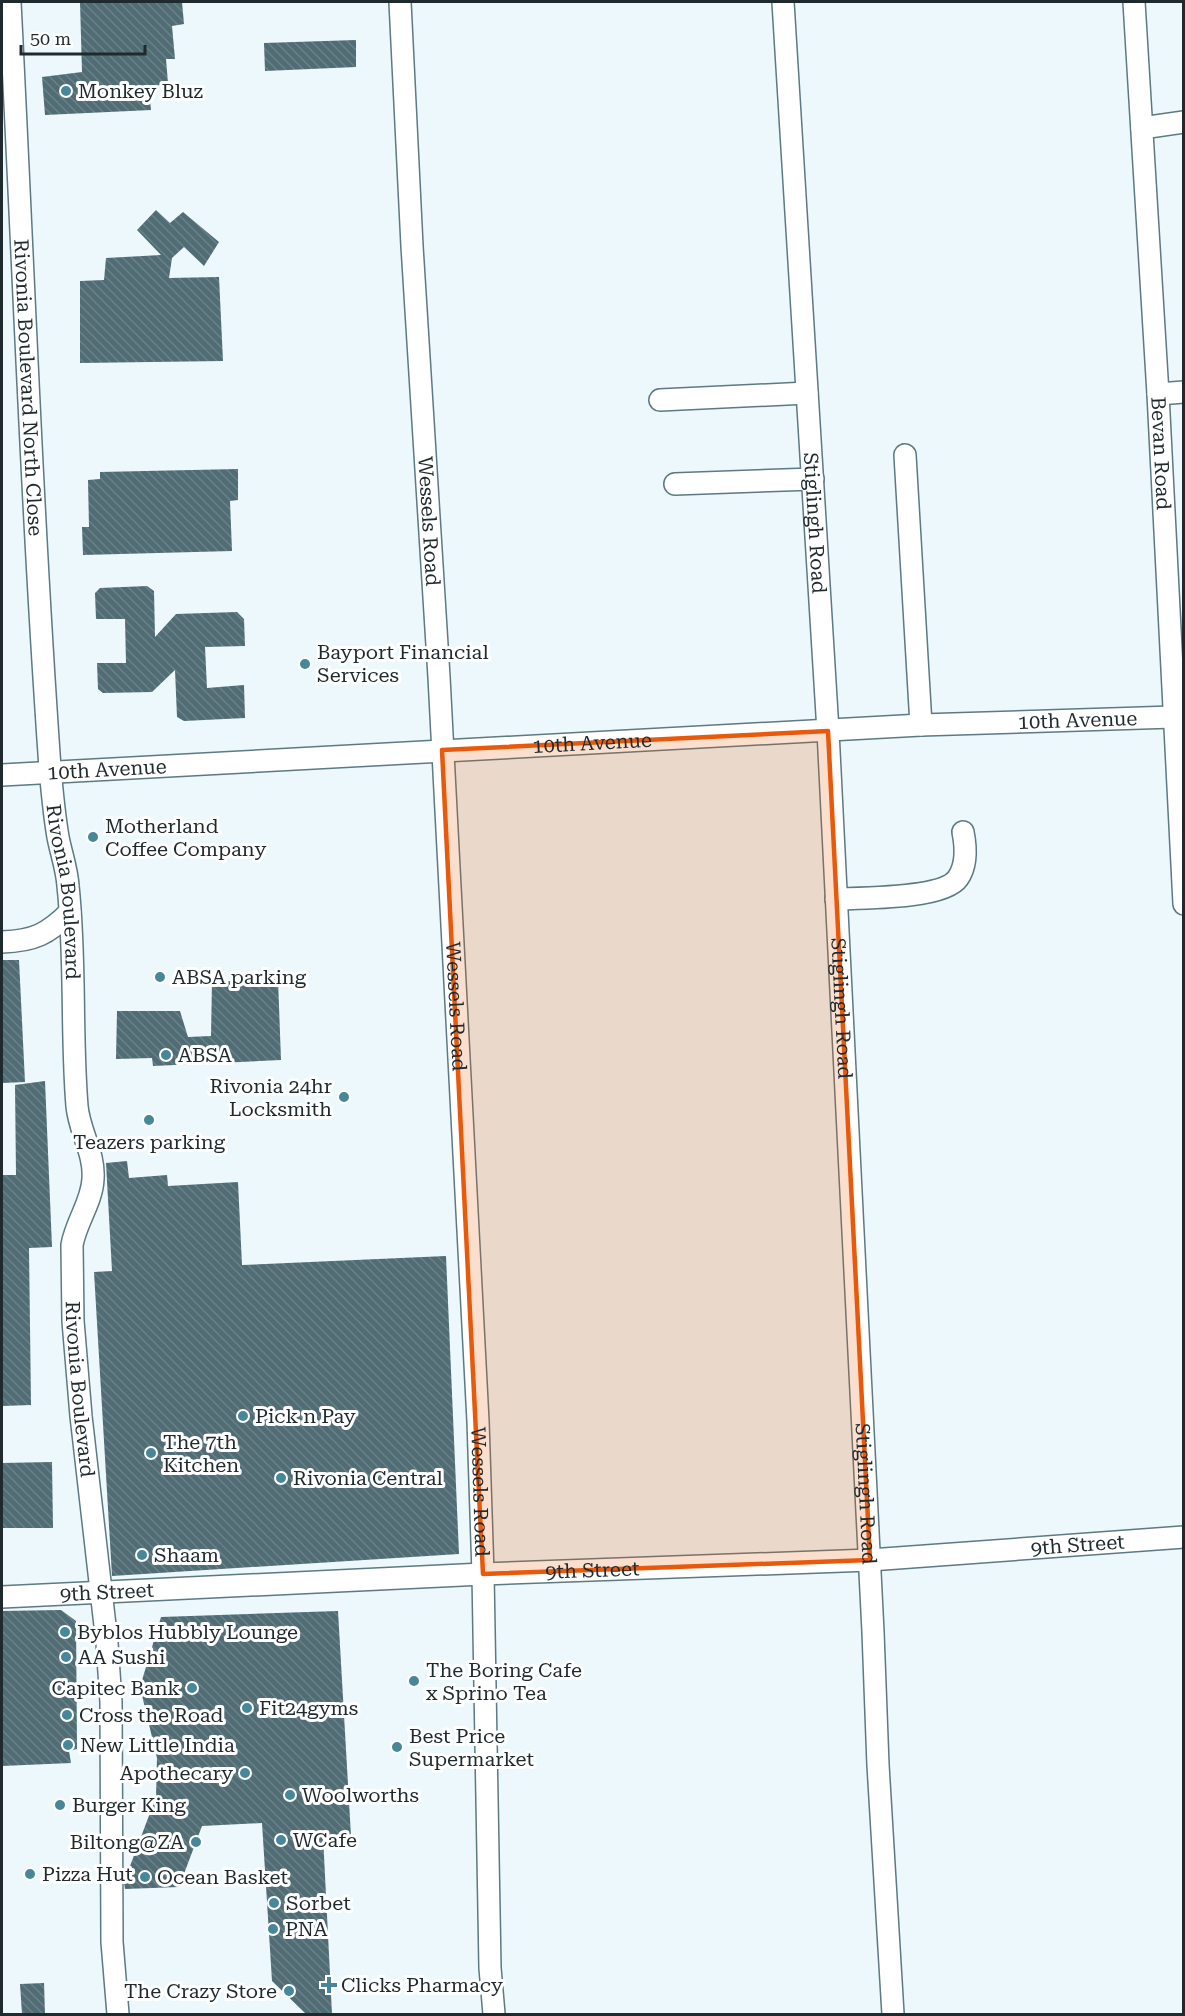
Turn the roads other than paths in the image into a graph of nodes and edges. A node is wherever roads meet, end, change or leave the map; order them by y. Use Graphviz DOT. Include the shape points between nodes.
graph roads {
  1 [pos="10,2"];
  2 [pos="400,2"];
  3 [pos="783,2"];
  4 [pos="1134,2"];
  5 [pos="1184,122"];
  6 [pos="1142,128"];
  7 [pos="1184,392"];
  8 [pos="807,393"];
  9 [pos="1158,394"];
  10 [pos="660,400"];
  11 [pos="905,455"];
  12 [pos="813,479"];
  13 [pos="675,484"];
  14 [pos="1178,718"];
  15 [pos="921,725"];
  16 [pos="828,731"];
  17 [pos="442,750"];
  18 [pos="50,771"];
  19 [pos="2,775"];
  20 [pos="963,832"];
  21 [pos="836,899"];
  22 [pos="1184,904"];
  23 [pos="70,912"];
  24 [pos="2,942"];
  25 [pos="1184,1537"];
  26 [pos="870,1560"];
  27 [pos="483,1574"];
  28 [pos="101,1593"];
  29 [pos="2,1597"];
  30 [pos="118,2014"];
  31 [pos="494,2014"];
  32 [pos="893,2014"];
  1 -- 18 [label="street, Rivonia Boulevard North Close"];
  2 -- 17 [label="street, Wessels Road"];
  3 -- 8 [label="street, Stiglingh Road"];
  4 -- 6 [label="street, Bevan Road"];
  5 -- 6 [label="street"];
  6 -- 9 [label="street, Bevan Road"];
  7 -- 9 [label="street"];
  8 -- 10 [label="street"];
  8 -- 12 [label="street, Stiglingh Road"];
  9 -- 14 [label="street, Bevan Road"];
  11 -- 15 [label="street"];
  12 -- 13 [label="street"];
  12 -- 16 [label="street, Stiglingh Road"];
  14 -- 15 [label="street, 10th Avenue"];
  14 -- 22 [label="street, Bevan Road"];
  15 -- 16 [label="street, 10th Avenue"];
  16 -- 17 [label="street, 10th Avenue"];
  16 -- 21 [label="street, Stiglingh Road"];
  17 -- 18 [label="street, 10th Avenue"];
  17 -- 27 [label="street, Wessels Road"];
  18 -- 19 [label="street, 10th Avenue"];
  18 -- 23 [label="street, Rivonia Boulevard"];
  20 -- 21 [label="street" via="963,866 947,886 927,893"];
  21 -- 26 [label="street, Stiglingh Road"];
  23 -- 24 [label="street" via="35,938"];
  23 -- 28 [label="street, Rivonia Boulevard" via="77,1110 90,1151 93,1179 72,1245 73,1321"];
  25 -- 26 [label="street, 9th Street"];
  26 -- 27 [label="street, 9th Street"];
  26 -- 32 [label="street, Stiglingh Road"];
  27 -- 28 [label="street, 9th Street"];
  27 -- 31 [label="street, Wessels Road"];
  28 -- 29 [label="street, 9th Street"];
  28 -- 30 [label="street, Rivonia Boulevard" via="111,1701 112,1942"];
}
